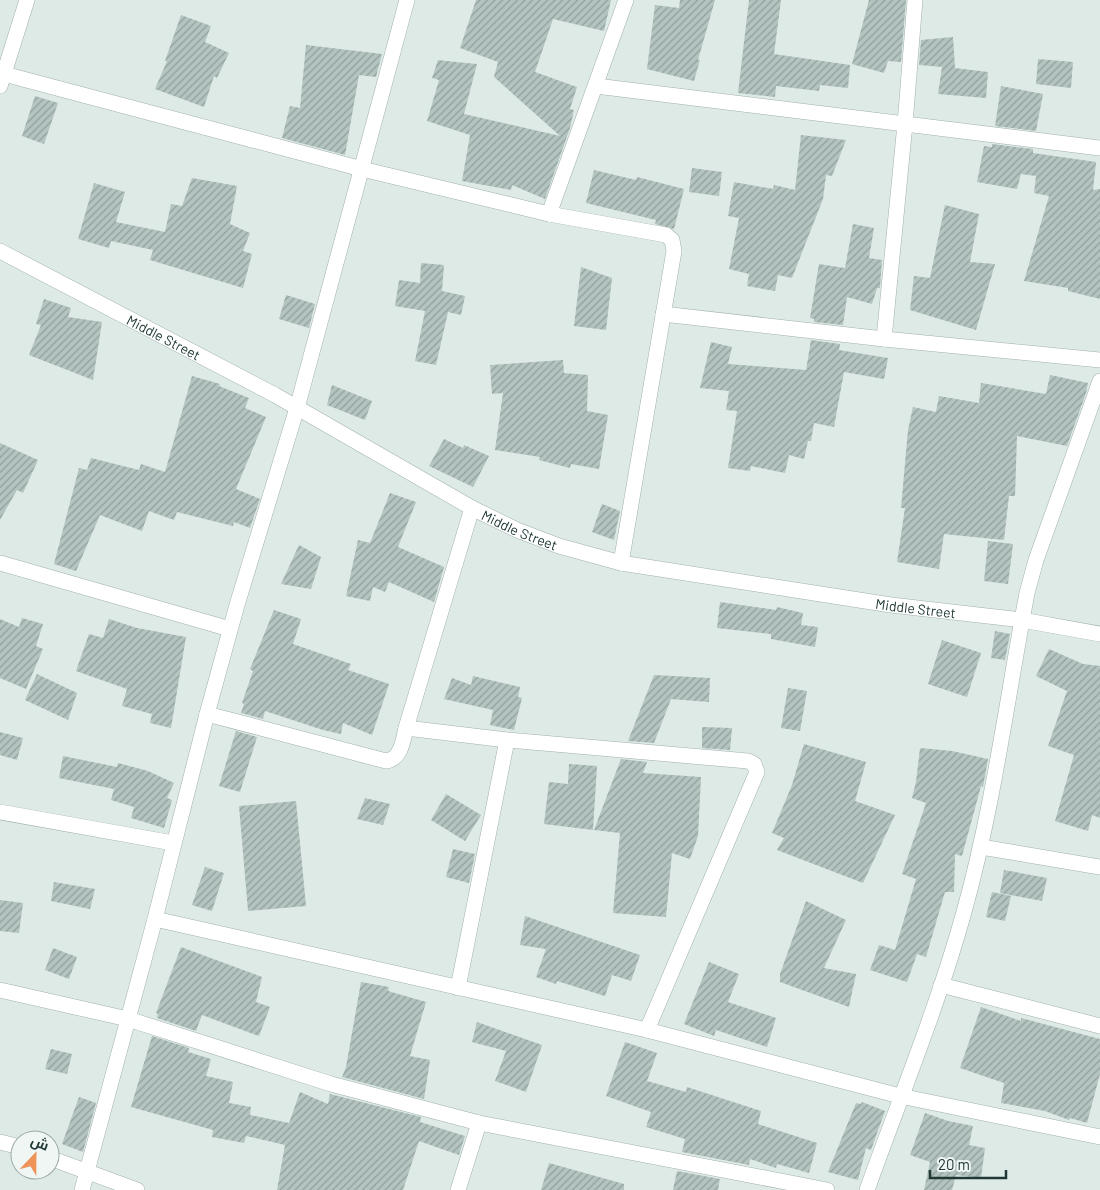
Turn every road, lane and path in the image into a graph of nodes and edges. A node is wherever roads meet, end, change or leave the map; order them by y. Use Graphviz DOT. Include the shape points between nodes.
graph roads {
  1 [pos="27,0"];
  2 [pos="407,0"];
  3 [pos="626,0"];
  4 [pos="915,0"];
  5 [pos="2,80"];
  6 [pos="596,86"];
  7 [pos="905,124"];
  8 [pos="1100,148"];
  9 [pos="362,170"];
  10 [pos="549,214"];
  11 [pos="0,251"];
  12 [pos="663,314"];
  13 [pos="884,339"];
  14 [pos="1100,360"];
  15 [pos="1100,381"];
  16 [pos="297,408"];
  17 [pos="472,508"];
  18 [pos="0,563"];
  19 [pos="621,564"];
  20 [pos="1022,620"];
  21 [pos="230,629"];
  22 [pos="1100,634"];
  23 [pos="207,714"];
  24 [pos="406,728"];
  25 [pos="507,740"];
  26 [pos="0,812"];
  27 [pos="173,843"];
  28 [pos="980,847"];
  29 [pos="1100,867"];
  30 [pos="155,919"];
  31 [pos="941,985"];
  32 [pos="458,988"];
  33 [pos="0,990"];
  34 [pos="128,1019"];
  35 [pos="1100,1026"];
  36 [pos="647,1030"];
  37 [pos="900,1096"];
  38 [pos="479,1123"];
  39 [pos="1100,1137"];
  40 [pos="60,1162"];
  41 [pos="87,1172"];
  42 [pos="82,1190"];
  43 [pos="137,1190"];
  44 [pos="458,1190"];
  45 [pos="827,1190"];
  46 [pos="867,1190"];
  1 -- 5 [label="street"];
  2 -- 9 [label="street"];
  3 -- 6 [label="street"];
  4 -- 7 [label="street"];
  5 -- 9 [label="street"];
  6 -- 7 [label="street"];
  6 -- 10 [label="street"];
  7 -- 8 [label="street"];
  7 -- 13 [label="street"];
  9 -- 10 [label="street"];
  9 -- 16 [label="street"];
  10 -- 12 [label="street" via="666,235 672,240 674,251"];
  11 -- 16 [label="street, Middle Street"];
  12 -- 13 [label="street"];
  12 -- 19 [label="street"];
  13 -- 14 [label="street"];
  15 -- 20 [label="street" via="1036,560"];
  16 -- 17 [label="street, Middle Street"];
  16 -- 21 [label="street"];
  17 -- 19 [label="street, Middle Street" via="559,546"];
  17 -- 24 [label="street"];
  18 -- 21 [label="street"];
  19 -- 20 [label="street, Middle Street" via="891,605"];
  20 -- 22 [label="street, Middle Street"];
  20 -- 28 [label="street"];
  21 -- 23 [label="street"];
  23 -- 24 [label="street" via="386,761 398,755"];
  23 -- 27 [label="street"];
  24 -- 25 [label="street"];
  25 -- 32 [label="street"];
  25 -- 36 [label="street" via="754,764 757,772"];
  26 -- 27 [label="street"];
  27 -- 30 [label="street"];
  28 -- 29 [label="street"];
  28 -- 31 [label="street" via="964,913"];
  30 -- 32 [label="street"];
  30 -- 34 [label="street"];
  31 -- 35 [label="street"];
  31 -- 37 [label="street"];
  32 -- 36 [label="street"];
  33 -- 34 [label="street"];
  34 -- 38 [label="street" via="322,1081"];
  34 -- 41 [label="street"];
  36 -- 37 [label="street"];
  37 -- 39 [label="street"];
  37 -- 46 [label="street"];
  38 -- 44 [label="street"];
  38 -- 45 [label="street"];
  40 -- 41 [label="street"];
  41 -- 42 [label="street"];
  41 -- 43 [label="street"];
}
